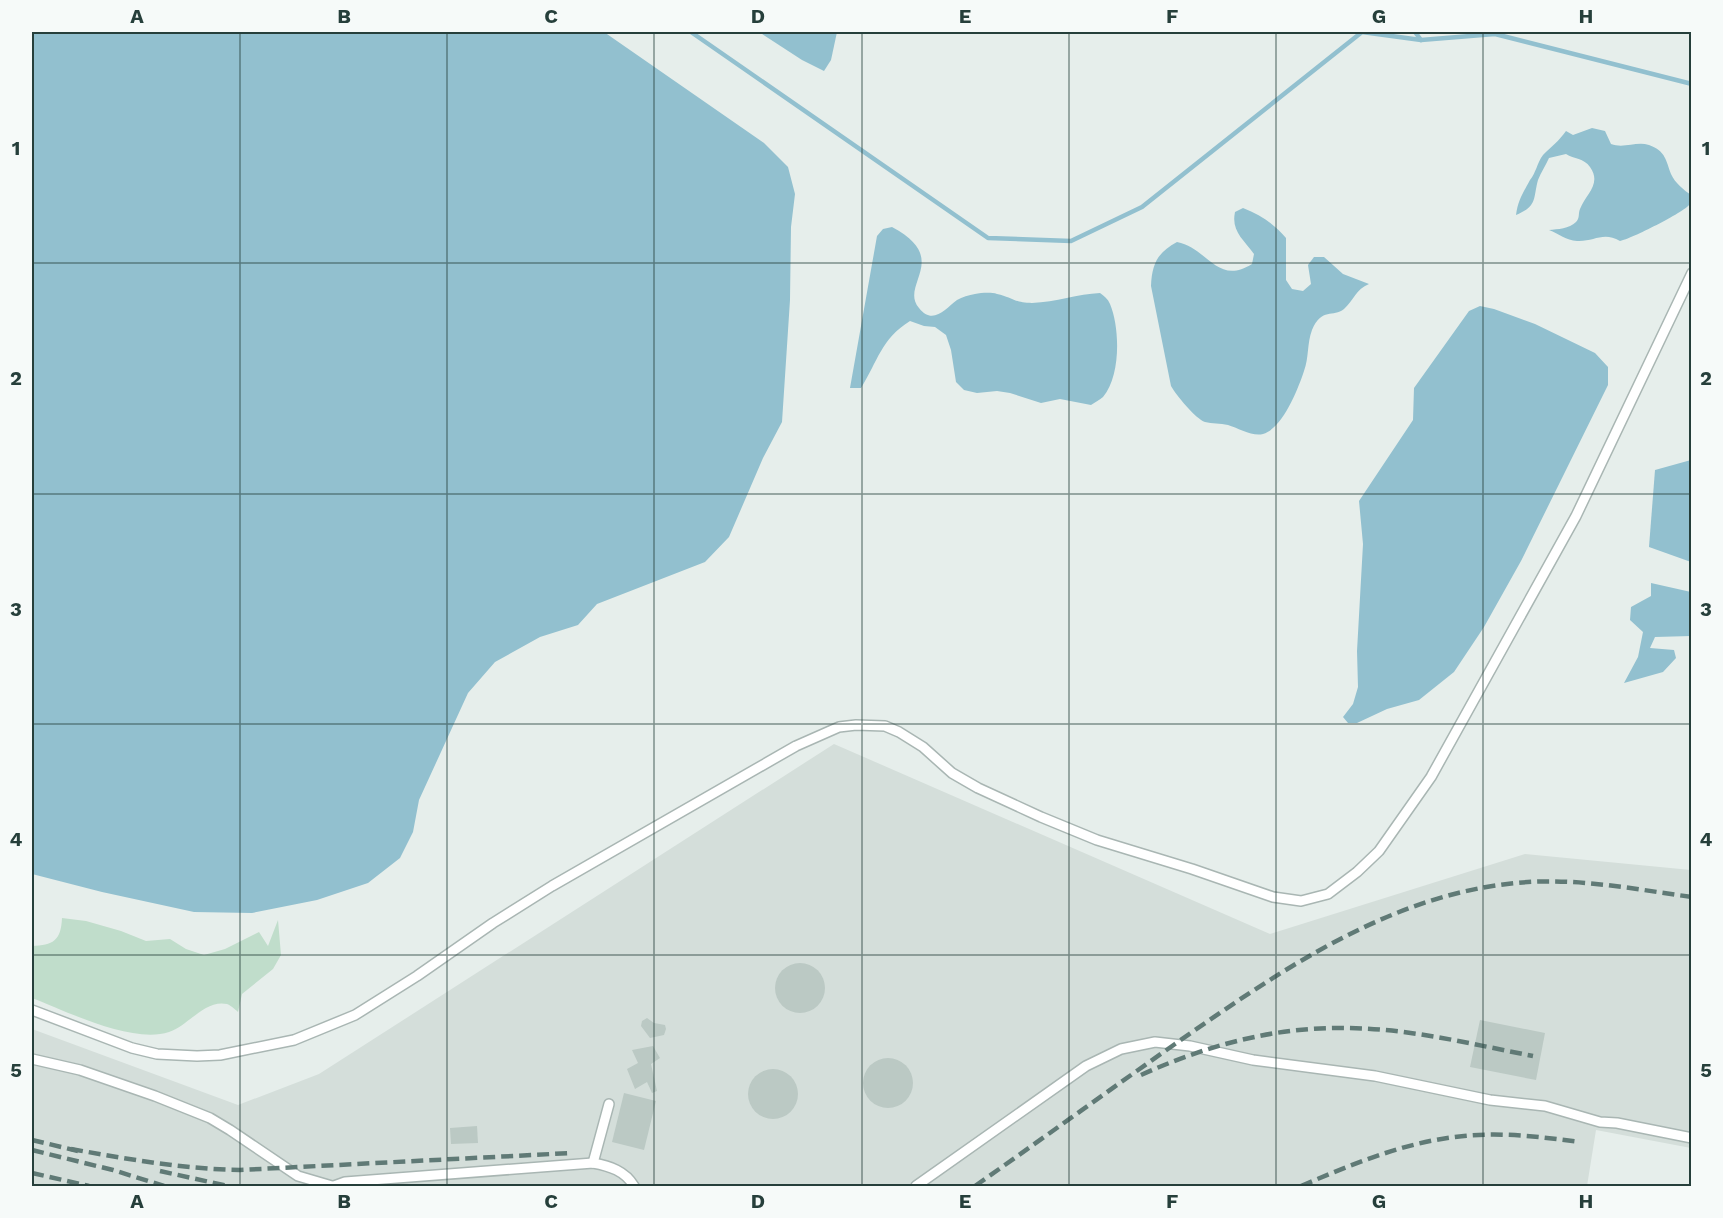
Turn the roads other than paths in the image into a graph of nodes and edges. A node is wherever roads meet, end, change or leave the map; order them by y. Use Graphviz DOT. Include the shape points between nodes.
graph roads {
  1 [pos="1692,273"];
  2 [pos="32,1010"];
  3 [pos="32,1059"];
  4 [pos="609,1104"];
  5 [pos="1692,1138"];
  6 [pos="593,1162"];
  7 [pos="333,1186"];
  8 [pos="634,1186"];
  9 [pos="916,1186"];
  1 -- 2 [label="lane" via="1576,516 1431,777 1378,851 1328,894 1301,901 1273,897 1097,840 952,774 923,747 899,732 885,726 856,725 827,731 796,746 543,892 355,1015 294,1041 220,1055 157,1054"];
  3 -- 7 [label="lane" via="80,1070 210,1118 298,1176"];
  4 -- 6 [label="lane"];
  5 -- 9 [label="lane" via="1600,1122 1545,1106 1155,1042 1121,1049 1086,1066"];
  6 -- 7 [label="lane"];
  6 -- 8 [label="lane" via="613,1167"];
}
